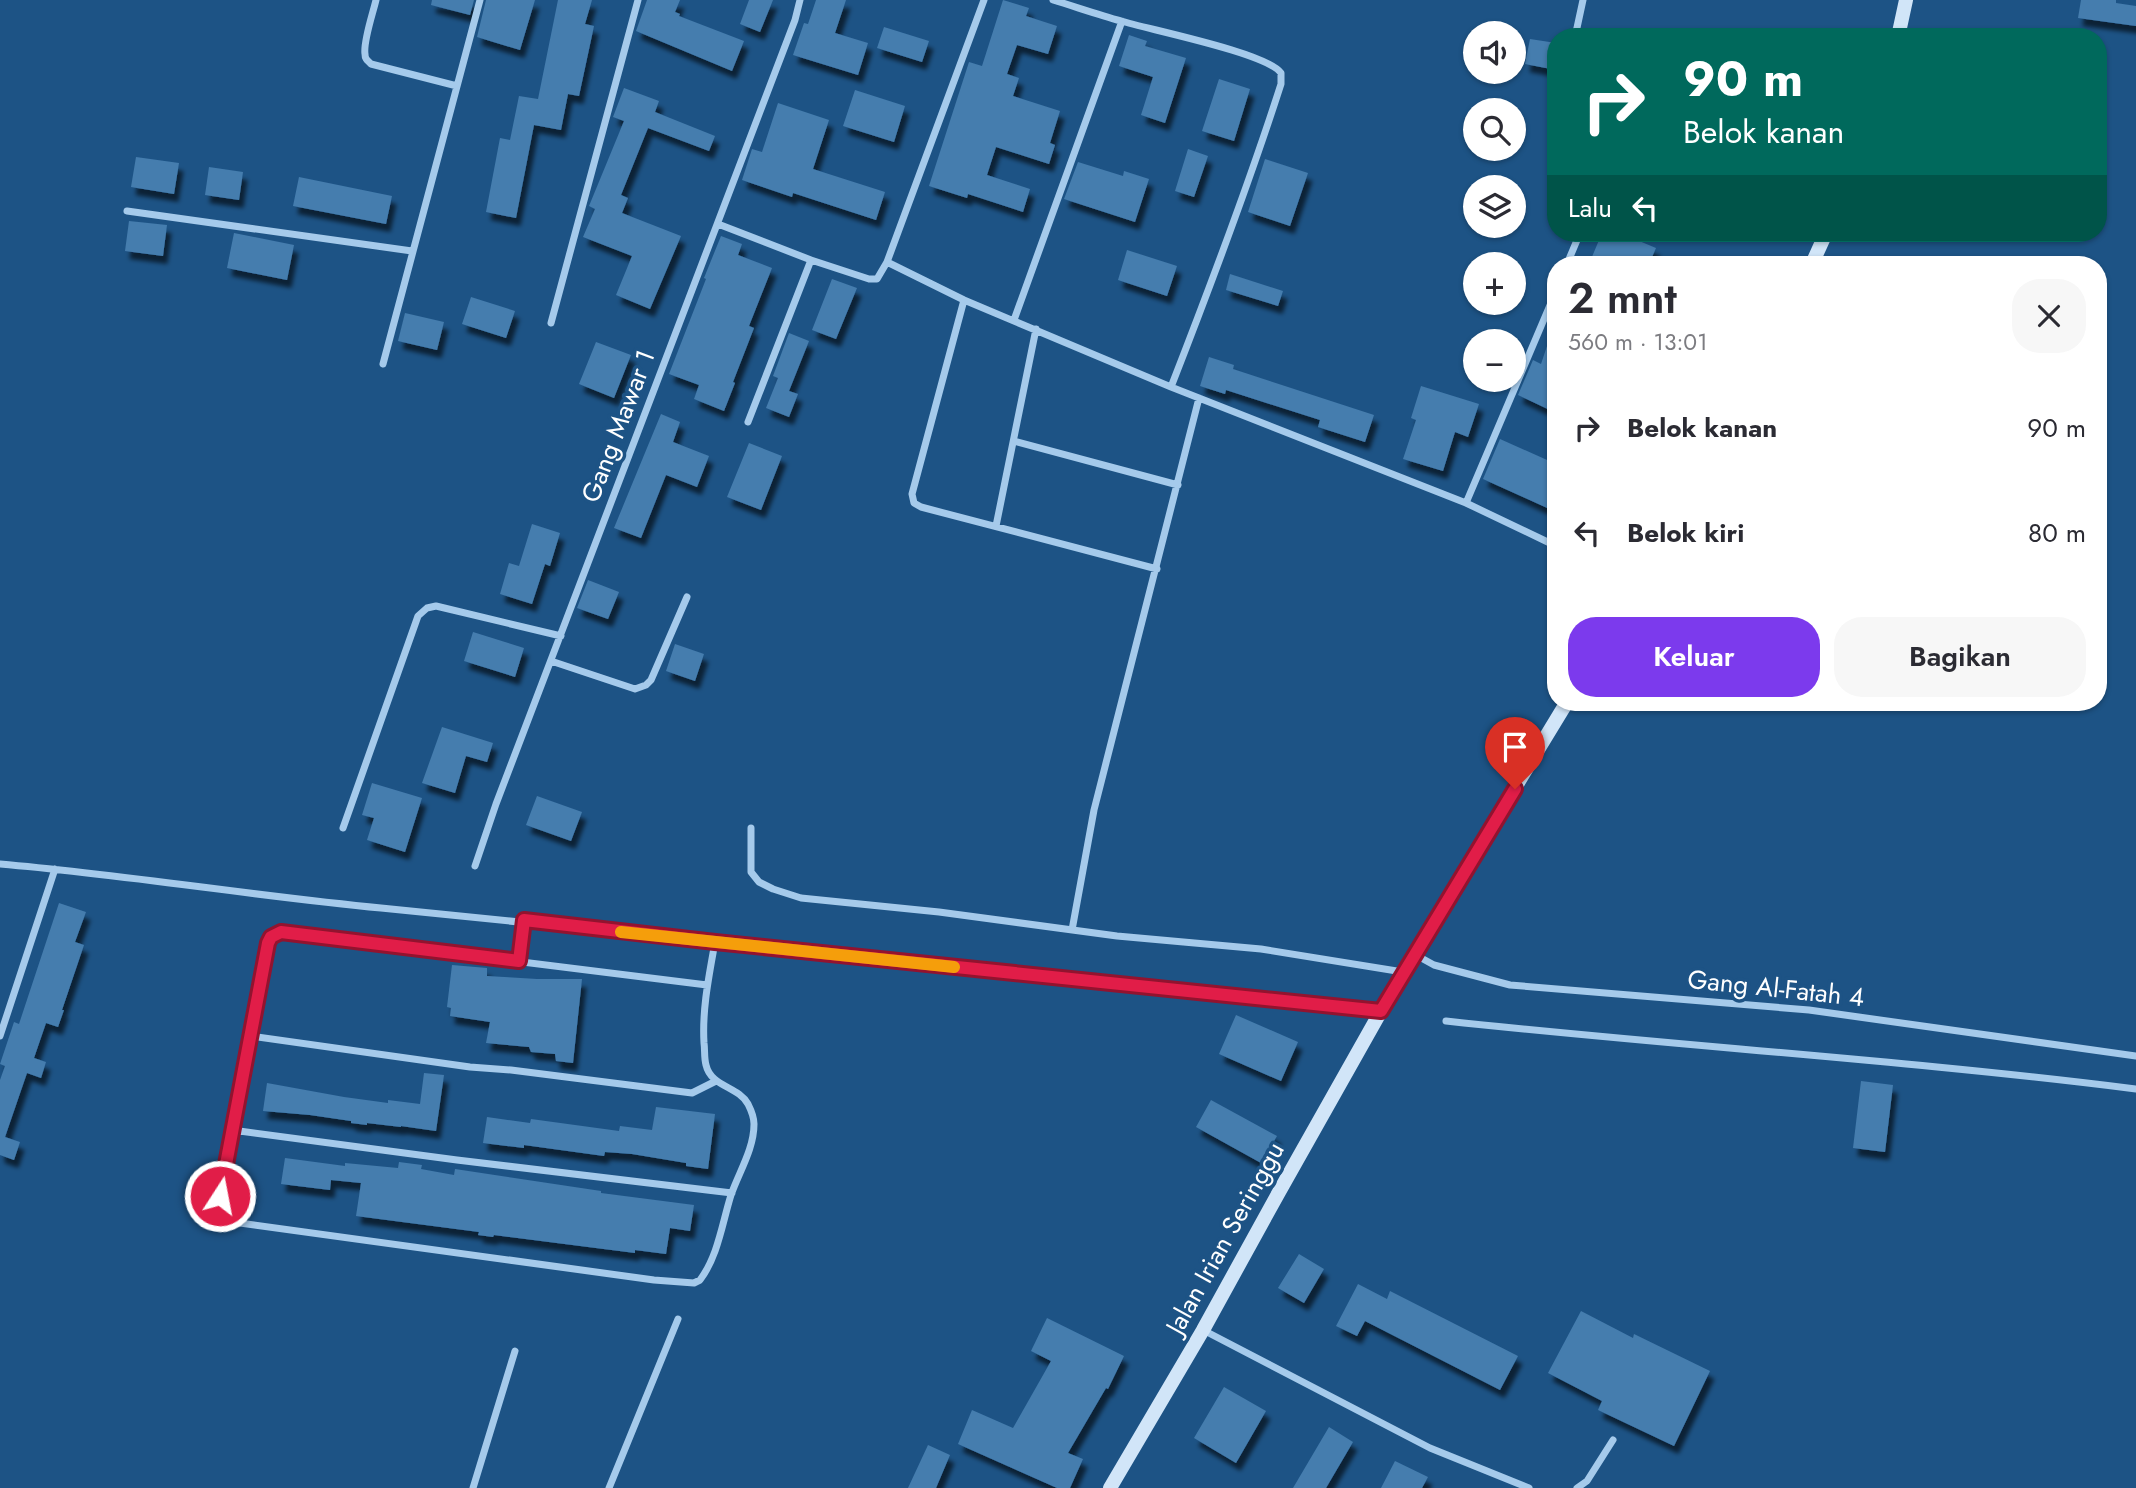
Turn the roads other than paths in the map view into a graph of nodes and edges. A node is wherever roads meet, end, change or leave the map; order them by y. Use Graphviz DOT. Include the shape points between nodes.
graph roads {
  1 [pos="376,0"];
  2 [pos="480,0"];
  3 [pos="638,0"];
  4 [pos="800,0"];
  5 [pos="984,0"];
  6 [pos="1053,0"];
  7 [pos="1583,0"];
  8 [pos="1906,0"];
  9 [pos="1122,22"];
  10 [pos="1578,28"];
  11 [pos="1900,28"];
  12 [pos="457,86"];
  13 [pos="127,211"];
  14 [pos="718,224"];
  15 [pos="412,251"];
  16 [pos="811,260"];
  17 [pos="887,262"];
  18 [pos="964,300"];
  19 [pos="1547,312"];
  20 [pos="1014,320"];
  21 [pos="551,323"];
  22 [pos="1036,329"];
  23 [pos="383,364"];
  24 [pos="1171,387"];
  25 [pos="1199,398"];
  26 [pos="748,422"];
  27 [pos="1014,441"];
  28 [pos="1178,485"];
  29 [pos="1466,503"];
  30 [pos="996,526"];
  31 [pos="1547,542"];
  32 [pos="1157,569"];
  33 [pos="687,597"];
  34 [pos="561,636"];
  35 [pos="551,661"];
  36 [pos="1562,711"];
  37 [pos="343,828"];
  38 [pos="751,828"];
  39 [pos="0,864"];
  40 [pos="475,866"];
  41 [pos="55,869"];
  42 [pos="524,920"];
  43 [pos="1072,930"];
  44 [pos="715,942"];
  45 [pos="1414,954"];
  46 [pos="519,961"];
  47 [pos="1403,974"];
  48 [pos="707,985"];
  49 [pos="1381,1011"];
  50 [pos="1446,1021"];
  51 [pos="0,1036"];
  52 [pos="250,1036"];
  53 [pos="2136,1056"];
  54 [pos="716,1081"];
  55 [pos="2136,1089"];
  56 [pos="232,1130"];
  57 [pos="732,1193"];
  58 [pos="678,1319"];
  59 [pos="1203,1330"];
  60 [pos="515,1351"];
  61 [pos="1614,1440"];
  62 [pos="473,1488"];
  63 [pos="609,1488"];
  64 [pos="1110,1488"];
  65 [pos="1529,1488"];
  66 [pos="1577,1488"];
  1 -- 12 [label="street" via="365,46 367,60"];
  2 -- 12 [label="street"];
  3 -- 21 [label="street"];
  4 -- 14 [label="street, Gang Mawar 1"];
  5 -- 17 [label="street"];
  6 -- 9 [label="street"];
  7 -- 10 [label="street"];
  8 -- 11 [label="street"];
  9 -- 20 [label="street"];
  9 -- 24 [label="street" via="1236,52 1271,64 1282,73 1245,195"];
  12 -- 15 [label="street"];
  13 -- 15 [label="street"];
  14 -- 16 [label="street"];
  14 -- 34 [label="street, Gang Mawar 1"];
  15 -- 23 [label="street"];
  16 -- 17 [label="street" via="869,279 877,279"];
  16 -- 26 [label="street"];
  17 -- 18 [label="street"];
  18 -- 20 [label="street"];
  18 -- 30 [label="street" via="912,494 921,507"];
  19 -- 29 [label="street"];
  20 -- 22 [label="street"];
  22 -- 24 [label="street"];
  22 -- 27 [label="street"];
  24 -- 25 [label="street"];
  25 -- 28 [label="street"];
  25 -- 29 [label="street"];
  27 -- 28 [label="street"];
  27 -- 30 [label="street"];
  28 -- 32 [label="street"];
  29 -- 31 [label="street"];
  30 -- 32 [label="street"];
  32 -- 43 [label="street" via="1094,810"];
  33 -- 35 [label="street" via="646,685 635,689"];
  34 -- 35 [label="street, Gang Mawar 1"];
  34 -- 37 [label="street" via="436,606 427,608 418,616"];
  35 -- 40 [label="street, Gang Mawar 1"];
  36 -- 45 [label="street"];
  38 -- 43 [label="street" via="751,872 759,882 801,898"];
  39 -- 41 [label="street"];
  41 -- 42 [label="street" via="378,908"];
  41 -- 51 [label="street"];
  42 -- 44 [label="street"];
  42 -- 46 [label="street"];
  43 -- 47 [label="street" via="1261,949"];
  44 -- 48 [label="street"];
  44 -- 49 [label="street"];
  45 -- 47 [label="street"];
  45 -- 53 [label="street, Gang Al-Fatah 4" via="1434,965 1510,985 1809,1010"];
  46 -- 48 [label="street"];
  46 -- 52 [label="street" via="281,932 268,943"];
  47 -- 49 [label="street, Jalan Irian Seringgu"];
  48 -- 54 [label="street" via="706,1065"];
  49 -- 59 [label="street, Jalan Irian Seringgu"];
  50 -- 55 [label="street"];
  52 -- 54 [label="street" via="692,1093"];
  52 -- 56 [label="street"];
  54 -- 57 [label="street" via="747,1101 754,1124"];
  56 -- 57 [label="street"];
  56 -- 57 [label="street" via="220,1196 221,1215 226,1220 654,1280 700,1280 714,1254"];
  58 -- 63 [label="street"];
  59 -- 64 [label="street, Jalan Irian Seringgu"];
  59 -- 65 [label="street" via="1430,1448"];
  60 -- 62 [label="street"];
  61 -- 66 [label="street" via="1587,1481"];
}
